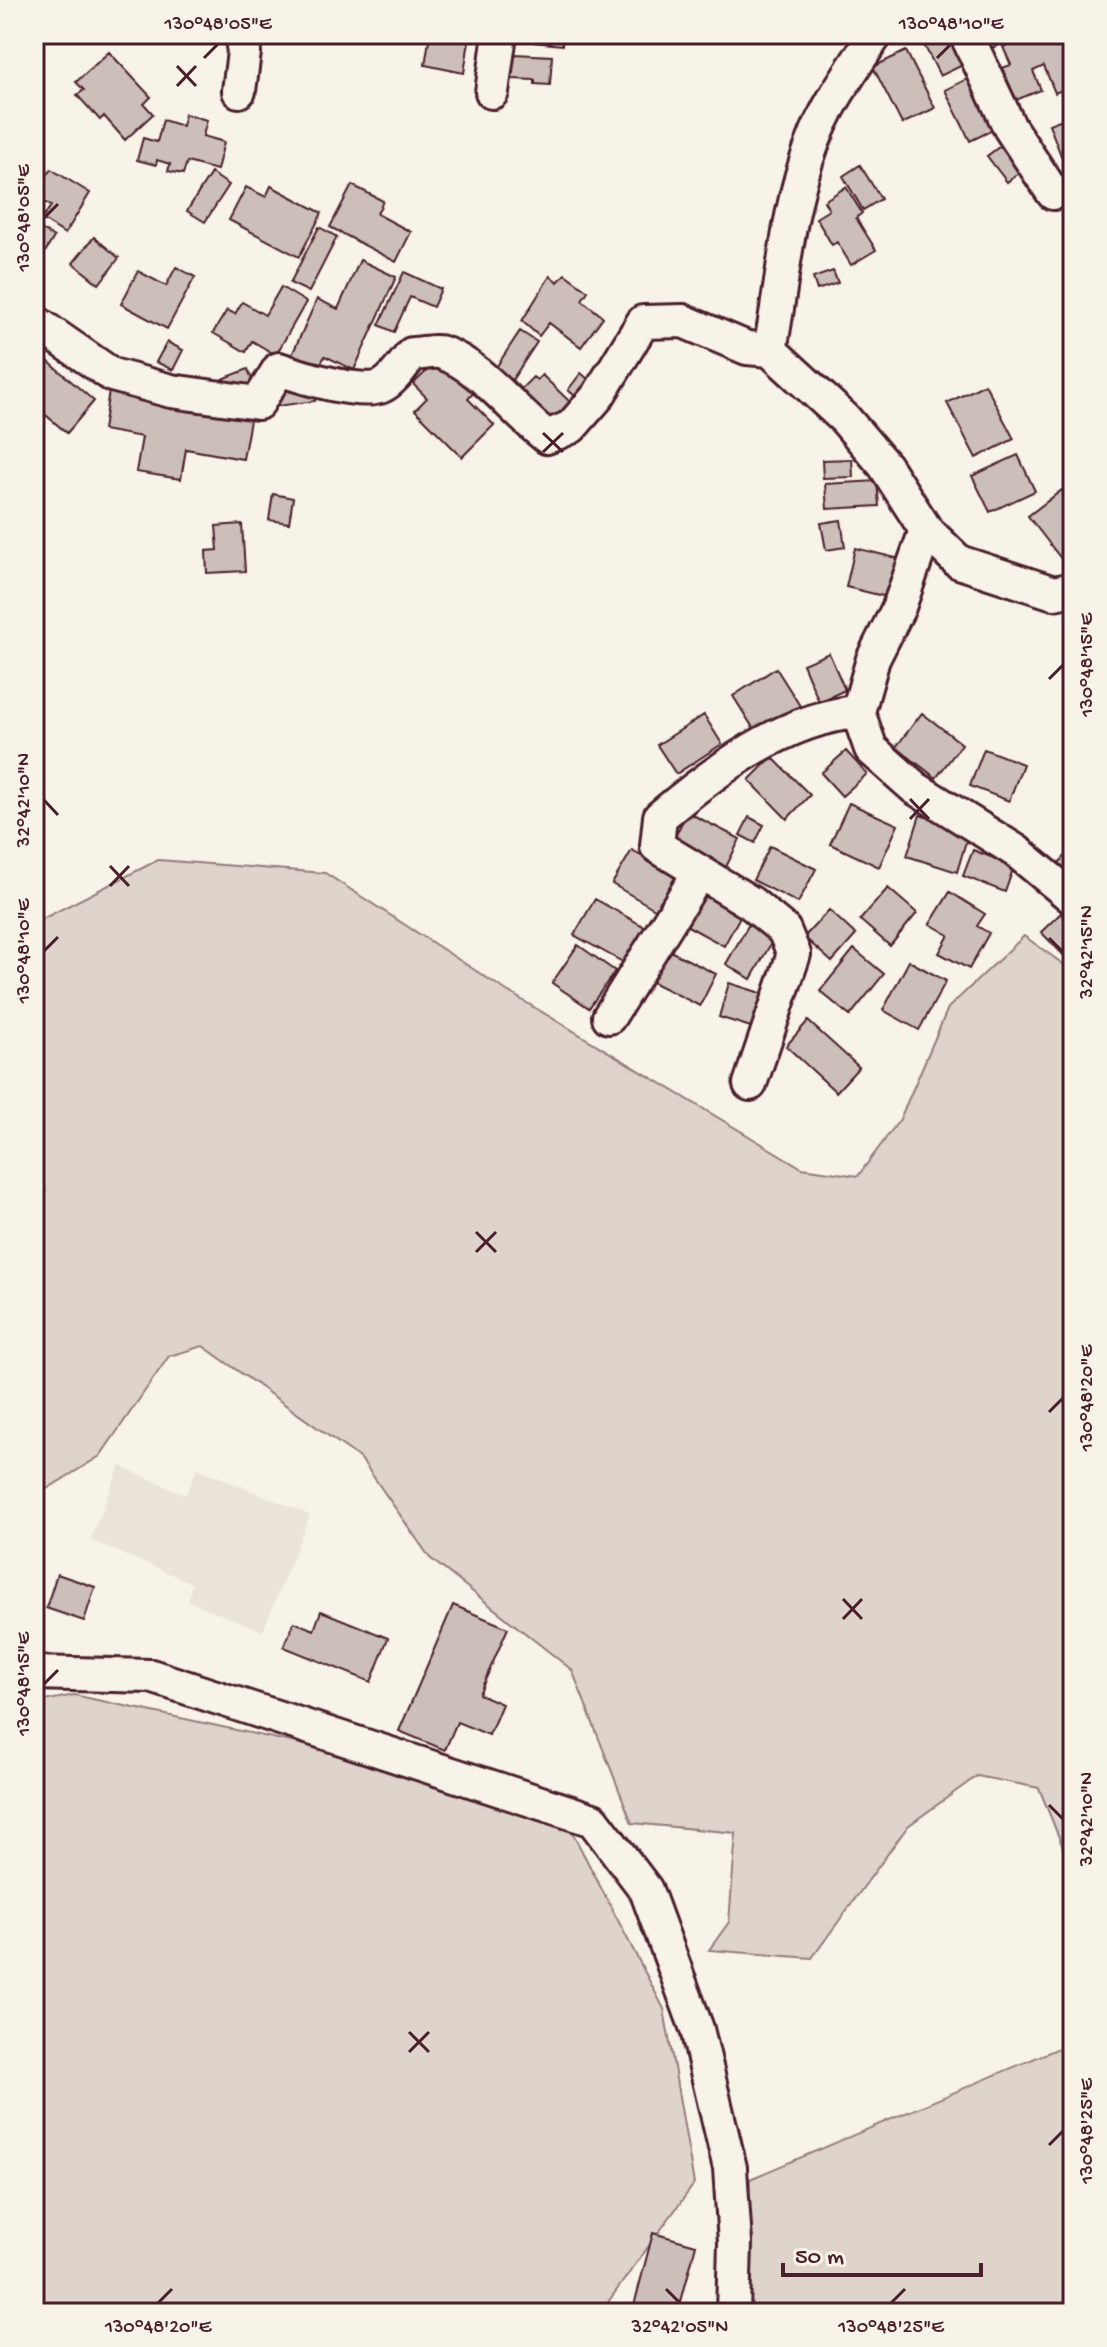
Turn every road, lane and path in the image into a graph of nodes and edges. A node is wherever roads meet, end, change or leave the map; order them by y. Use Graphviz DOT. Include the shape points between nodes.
graph roads {
  1 [pos="241,34"];
  2 [pos="500,34"];
  3 [pos="876,34"];
  4 [pos="966,34"];
  5 [pos="239,91"];
  6 [pos="492,92"];
  7 [pos="1053,193"];
  8 [pos="34,321"];
  9 [pos="770,350"];
  10 [pos="926,530"];
  11 [pos="1073,589"];
  12 [pos="858,712"];
  13 [pos="699,873"];
  14 [pos="1073,898"];
  15 [pos="609,1017"];
  16 [pos="750,1084"];
  17 [pos="34,1673"];
  18 [pos="733,2313"];
  1 -- 5 [label="street"];
  2 -- 6 [label="street"];
  3 -- 9 [label="street" via="835,94 811,146 791,217"];
  4 -- 7 [label="street" via="1010,128"];
  8 -- 9 [label="street" via="112,375 171,391 258,403 279,369 371,389 383,386 412,354 441,352 471,368 547,437 571,427 598,396 643,322 683,321 747,348"];
  9 -- 10 [label="street" via="855,431"];
  10 -- 11 [label="street" via="959,562 1054,593"];
  10 -- 12 [label="street" via="899,607 873,659"];
  12 -- 13 [label="street" via="798,728 761,745 700,783 660,817 657,846"];
  12 -- 14 [label="street" via="871,749 915,788 1016,851"];
  13 -- 15 [label="street"];
  13 -- 16 [label="street" via="751,903 784,930 794,954"];
  17 -- 18 [label="street" via="151,1676 593,1820 646,1890 697,2029 730,2168"];
}
